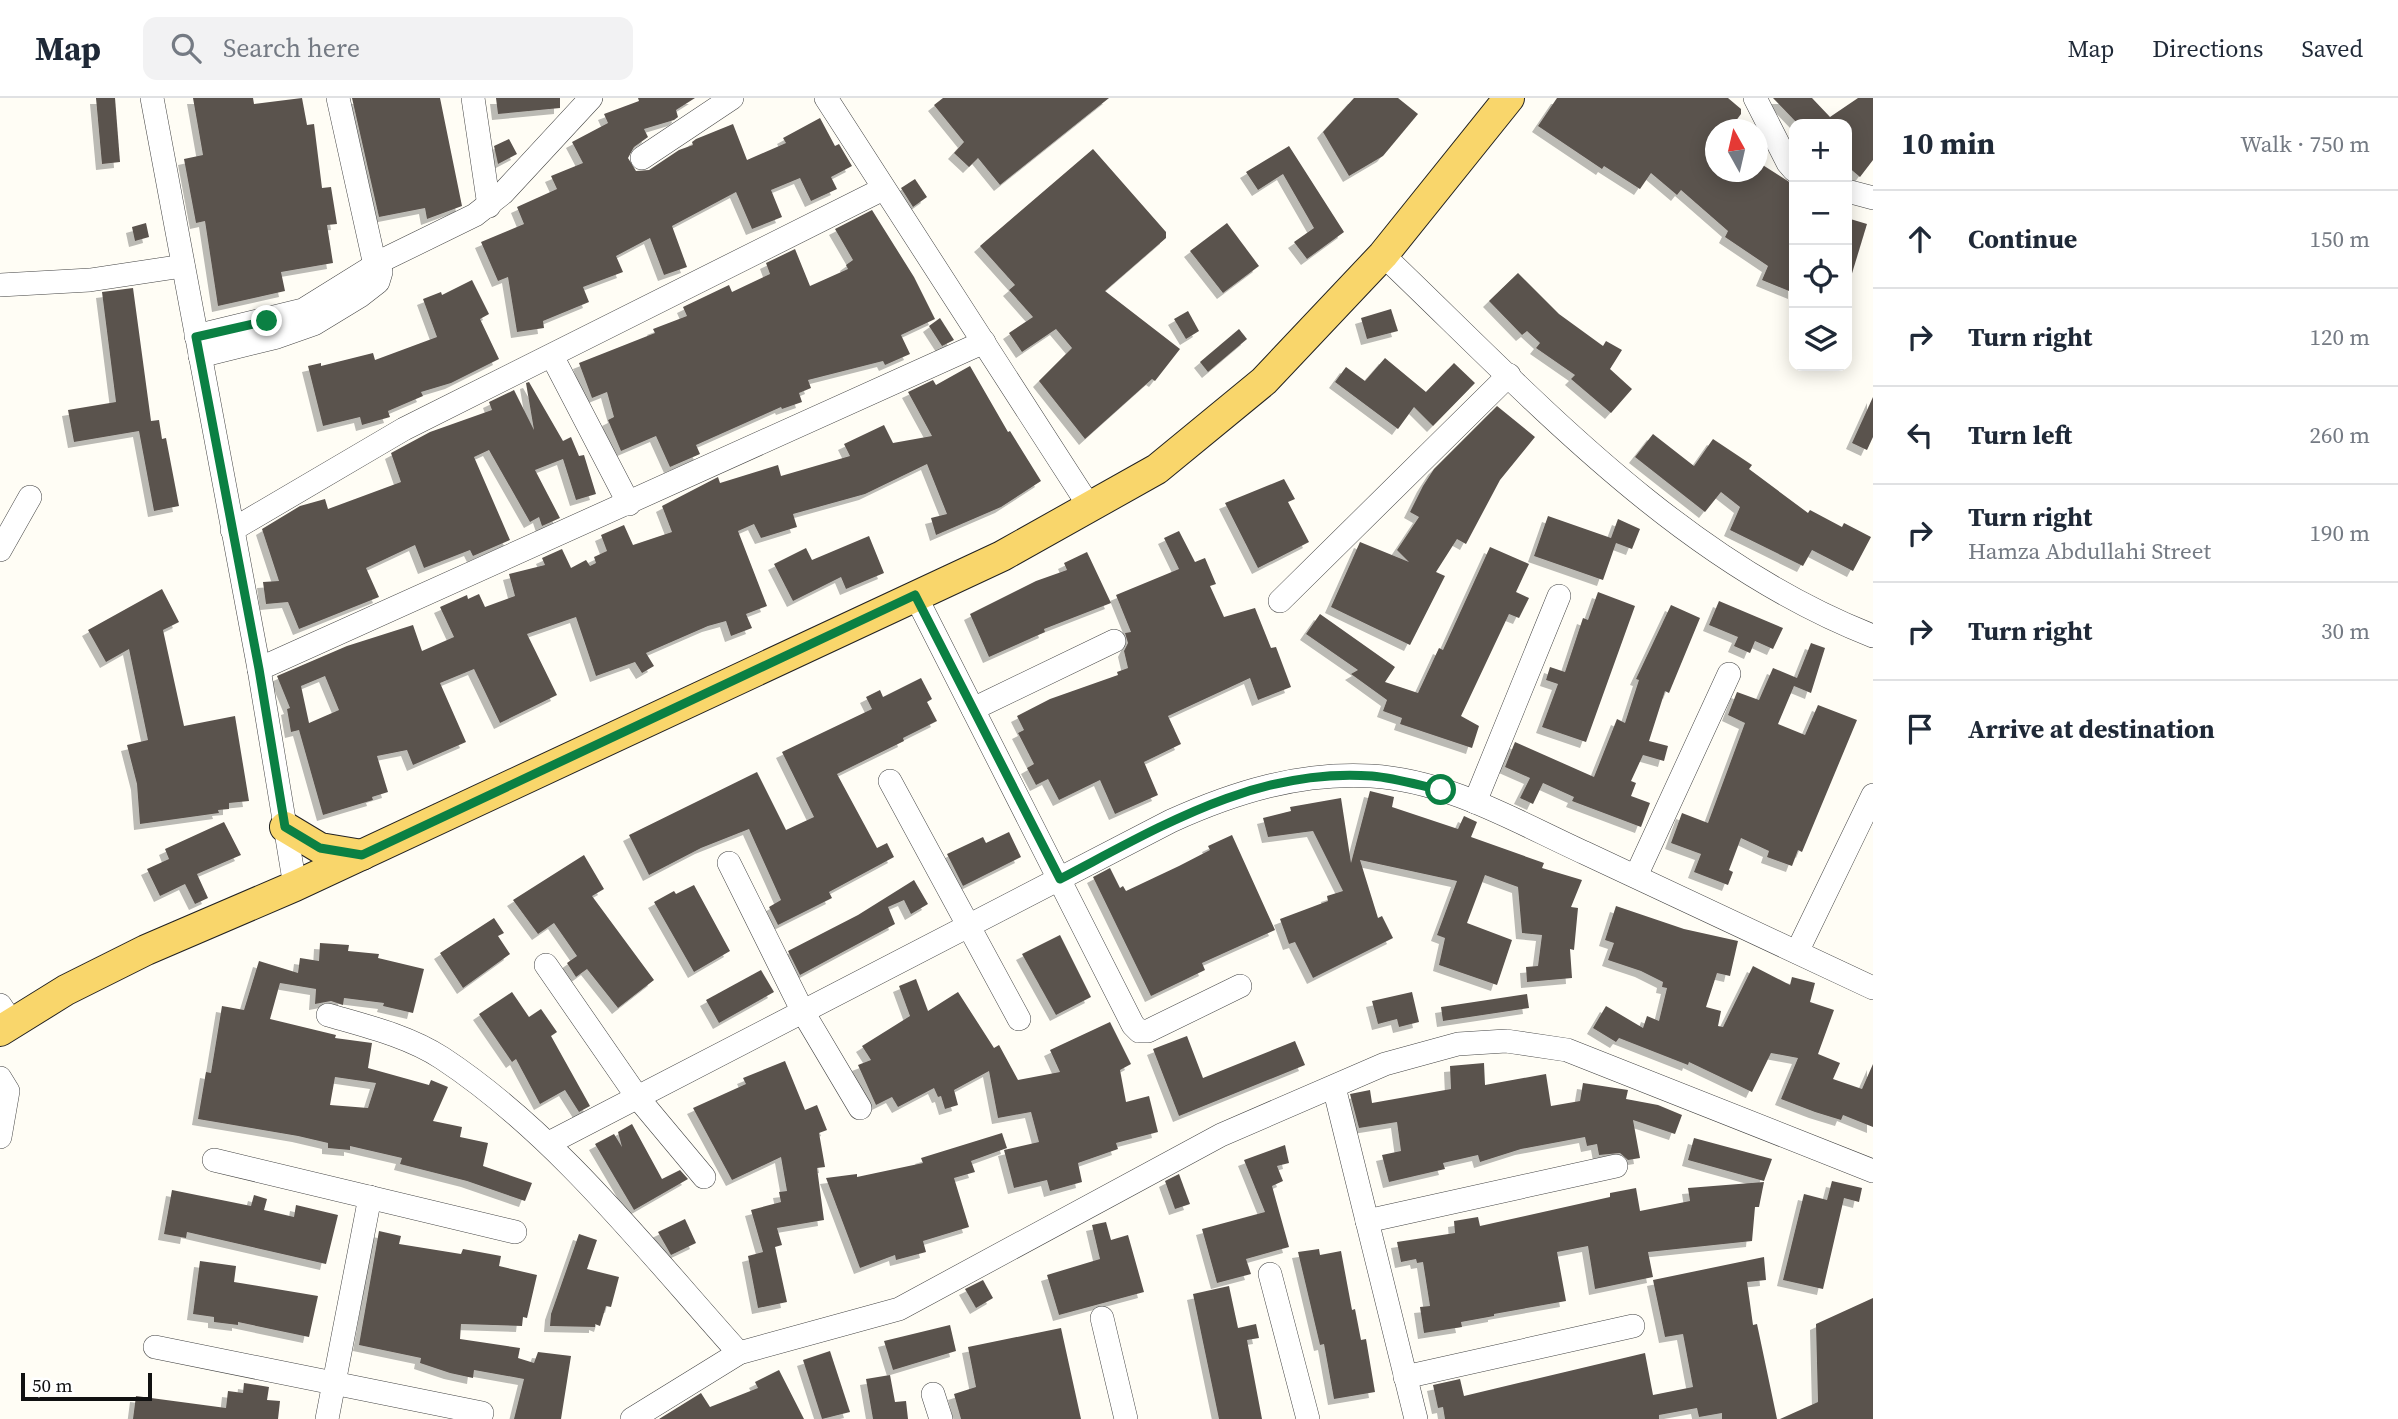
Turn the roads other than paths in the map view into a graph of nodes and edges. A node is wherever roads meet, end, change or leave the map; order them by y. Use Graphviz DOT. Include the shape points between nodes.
graph roads {
  1 [pos="152,98"];
  2 [pos="338,98"];
  3 [pos="473,98"];
  4 [pos="591,98"];
  5 [pos="732,98"];
  6 [pos="826,98"];
  7 [pos="1509,98"];
  8 [pos="1755,98"];
  9 [pos="642,158"];
  10 [pos="1789,164"];
  11 [pos="883,188"];
  12 [pos="1852,192"];
  13 [pos="1873,198"];
  14 [pos="489,206"];
  15 [pos="1383,255"];
  16 [pos="183,266"];
  17 [pos="379,270"];
  18 [pos="0,285"];
  19 [pos="984,342"];
  20 [pos="198,346"];
  21 [pos="552,356"];
  22 [pos="1509,375"];
  23 [pos="30,498"];
  24 [pos="629,504"];
  25 [pos="1091,509"];
  26 [pos="233,530"];
  27 [pos="0,550"];
  28 [pos="915,595"];
  29 [pos="1559,596"];
  30 [pos="1280,601"];
  31 [pos="1873,636"];
  32 [pos="1114,641"];
  33 [pos="259,669"];
  34 [pos="1729,674"];
  35 [pos="973,709"];
  36 [pos="890,781"];
  37 [pos="1873,795"];
  38 [pos="1475,802"];
  39 [pos="285,827"];
  40 [pos="362,855"];
  41 [pos="729,863"];
  42 [pos="1636,876"];
  43 [pos="1060,879"];
  44 [pos="295,886"];
  45 [pos="969,926"];
  46 [pos="1797,951"];
  47 [pos="546,965"];
  48 [pos="1240,986"];
  49 [pos="1873,988"];
  50 [pos="803,1012"];
  51 [pos="328,1015"];
  52 [pos="1019,1019"];
  53 [pos="4,1020"];
  54 [pos="0,1077"];
  55 [pos="1334,1087"];
  56 [pos="638,1098"];
  57 [pos="860,1108"];
  58 [pos="0,1137"];
  59 [pos="550,1143"];
  60 [pos="215,1160"];
  61 [pos="1616,1166"];
  62 [pos="1873,1171"];
  63 [pos="704,1177"];
  64 [pos="370,1197"];
  65 [pos="1367,1221"];
  66 [pos="515,1232"];
  67 [pos="1270,1274"];
  68 [pos="1102,1318"];
  69 [pos="1633,1326"];
  70 [pos="155,1347"];
  71 [pos="739,1353"];
  72 [pos="1405,1377"];
  73 [pos="334,1384"];
  74 [pos="933,1394"];
  75 [pos="482,1413"];
  76 [pos="327,1419"];
  77 [pos="632,1419"];
  78 [pos="941,1419"];
  79 [pos="1126,1419"];
  80 [pos="1308,1419"];
  81 [pos="1416,1419"];
  1 -- 16 [label="street"];
  2 -- 17 [label="street"];
  3 -- 14 [label="street"];
  4 -- 14 [label="street"];
  5 -- 9 [label="street"];
  6 -- 11 [label="street"];
  7 -- 15 [label="main road"];
  8 -- 10 [label="street"];
  11 -- 19 [label="street"];
  11 -- 21 [label="street"];
  12 -- 13 [label="street"];
  14 -- 17 [label="street"];
  15 -- 22 [label="street"];
  15 -- 25 [label="main road" via="1264,381 1217,423 1157,469"];
  16 -- 18 [label="street" via="90,280"];
  16 -- 20 [label="street"];
  17 -- 20 [label="street" via="303,310"];
  19 -- 24 [label="street"];
  19 -- 25 [label="street"];
  20 -- 26 [label="street"];
  21 -- 24 [label="street"];
  21 -- 26 [label="street" via="404,429"];
  22 -- 30 [label="street"];
  22 -- 31 [label="street" via="1657,509 1713,550 1771,586"];
  23 -- 27 [label="street"];
  24 -- 33 [label="street"];
  25 -- 28 [label="main road"];
  26 -- 33 [label="street"];
  28 -- 35 [label="street"];
  28 -- 40 [label="main road"];
  29 -- 38 [label="street"];
  32 -- 35 [label="street"];
  33 -- 39 [label="street"];
  34 -- 42 [label="street"];
  35 -- 43 [label="street"];
  36 -- 45 [label="street"];
  37 -- 46 [label="street"];
  38 -- 42 [label="street"];
  38 -- 43 [label="street" via="1371,776 1267,784 1183,815"];
  39 -- 40 [label="main road" via="320,848"];
  39 -- 44 [label="street"];
  40 -- 44 [label="main road"];
  41 -- 50 [label="street"];
  42 -- 46 [label="street"];
  43 -- 45 [label="street"];
  43 -- 48 [label="street" via="1139,1031 1148,1031"];
  44 -- 53 [label="main road"];
  45 -- 50 [label="street"];
  45 -- 52 [label="street"];
  46 -- 49 [label="street"];
  47 -- 56 [label="street"];
  50 -- 56 [label="street"];
  50 -- 57 [label="street"];
  51 -- 59 [label="street" via="379,1029 440,1058"];
  54 -- 58 [label="street" via="8,1091"];
  55 -- 62 [label="street" via="1385,1063 1458,1044 1482,1040 1547,1045"];
  55 -- 65 [label="street"];
  55 -- 71 [label="street" via="1209,1141 899,1310"];
  56 -- 59 [label="street"];
  56 -- 63 [label="street"];
  59 -- 71 [label="street"];
  60 -- 64 [label="street"];
  61 -- 65 [label="street"];
  64 -- 66 [label="street"];
  64 -- 73 [label="street"];
  65 -- 72 [label="street"];
  67 -- 80 [label="street"];
  68 -- 79 [label="street"];
  69 -- 72 [label="street"];
  70 -- 73 [label="street"];
  71 -- 77 [label="street"];
  72 -- 81 [label="street"];
  73 -- 75 [label="street"];
  73 -- 76 [label="street"];
  74 -- 78 [label="street"];
}
